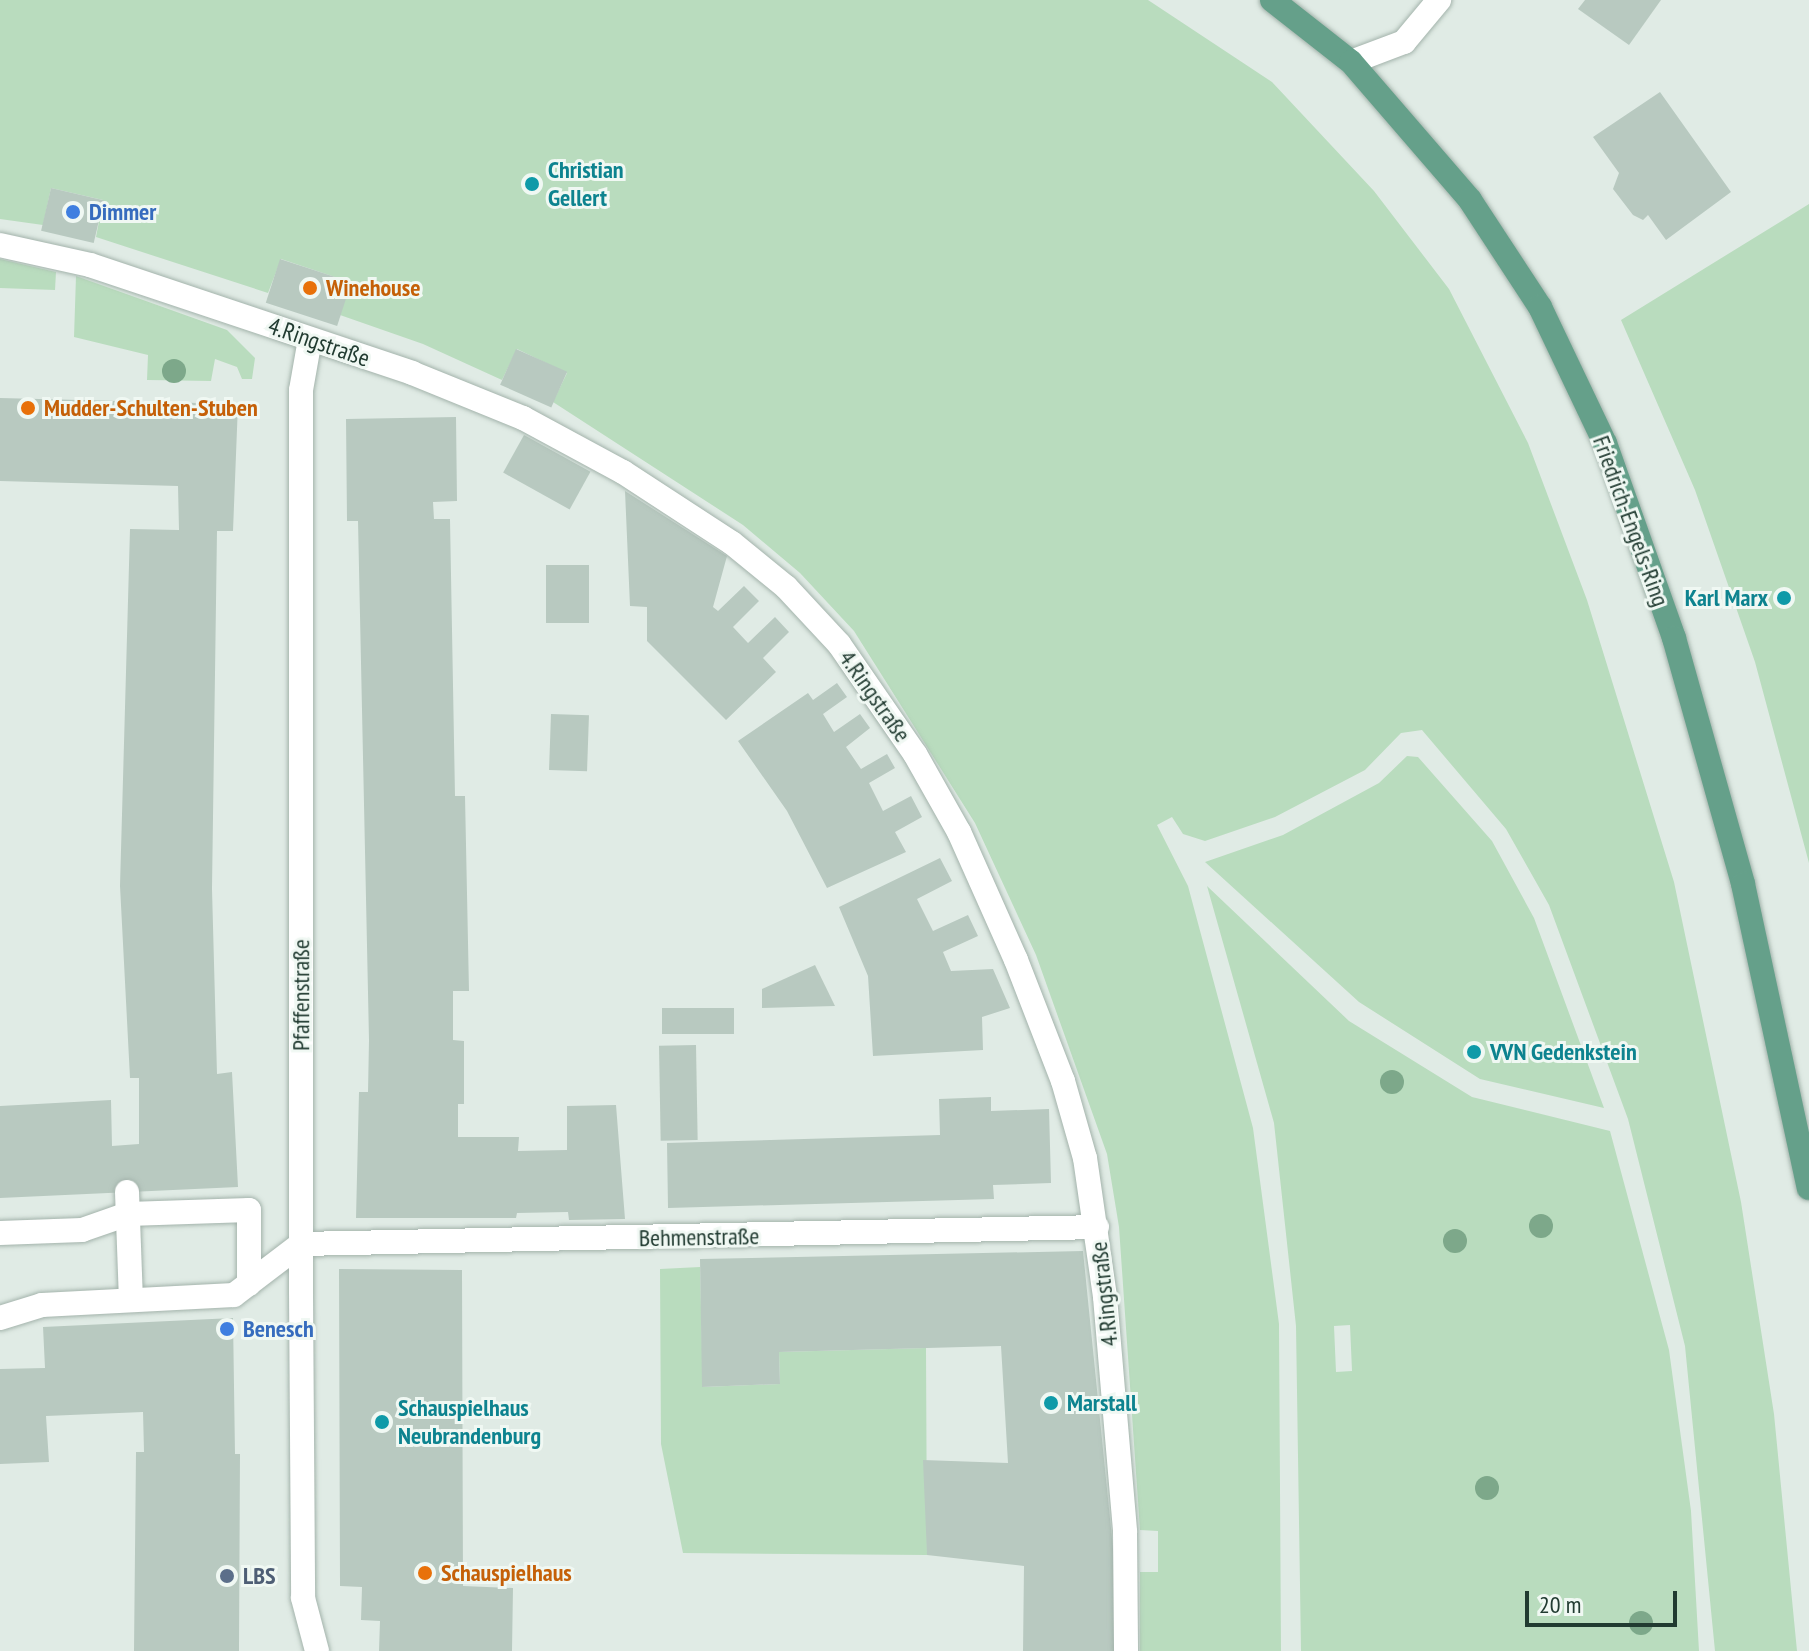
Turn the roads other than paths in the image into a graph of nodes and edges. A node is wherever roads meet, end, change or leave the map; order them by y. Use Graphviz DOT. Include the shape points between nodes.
graph roads {
  1 [pos="1272,0"];
  2 [pos="1439,0"];
  3 [pos="1351,62"];
  4 [pos="0,245"];
  5 [pos="310,339"];
  6 [pos="1809,1188"];
  7 [pos="128,1203"];
  8 [pos="1097,1227"];
  9 [pos="0,1233"];
  10 [pos="301,1244"];
  11 [pos="249,1284"];
  12 [pos="131,1299"];
  13 [pos="0,1318"];
  14 [pos="317,1651"];
  15 [pos="1126,1651"];
  1 -- 3 [label="main road, Friedrich-Engels-Ring"];
  2 -- 3 [label="street" via="1404,42"];
  3 -- 6 [label="main road, Friedrich-Engels-Ring" via="1479,214 1540,307 1605,443 1674,638 1734,854"];
  4 -- 5 [label="street, 4.Ringstraße" via="90,265"];
  5 -- 8 [label="street, 4.Ringstraße" via="523,418 623,472 732,543 786,587 839,644 915,754 959,832 1016,960 1063,1081"];
  5 -- 10 [label="street, Pfaffenstraße" via="301,390"];
  7 -- 9 [label="street" via="82,1230"];
  7 -- 11 [label="street" via="249,1210"];
  7 -- 12 [label="street"];
  8 -- 10 [label="street, Behmenstraße"];
  8 -- 15 [label="street, 4.Ringstraße" via="1125,1532"];
  10 -- 11 [label="street"];
  10 -- 14 [label="street, Pfaffenstraße" via="303,1598"];
  11 -- 12 [label="street" via="234,1295"];
  12 -- 13 [label="street" via="42,1305"];
}
